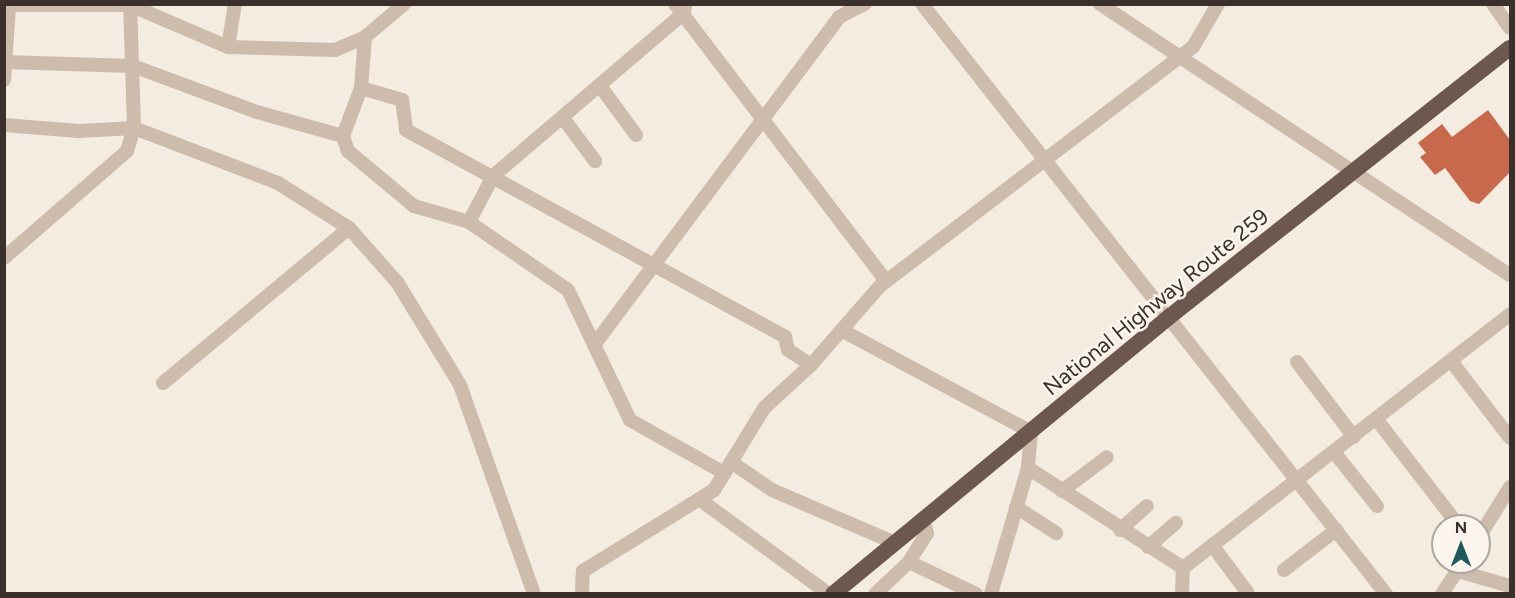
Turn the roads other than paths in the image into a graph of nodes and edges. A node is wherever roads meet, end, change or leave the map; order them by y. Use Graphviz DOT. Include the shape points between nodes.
graph roads {
  1 [pos="235,4"];
  2 [pos="404,4"];
  3 [pos="865,4"];
  4 [pos="922,4"];
  5 [pos="1100,4"];
  6 [pos="1218,4"];
  7 [pos="1493,4"];
  8 [pos="130,5"];
  9 [pos="7,6"];
  10 [pos="681,8"];
  11 [pos="1510,28"];
  12 [pos="365,37"];
  13 [pos="228,46"];
  14 [pos="1510,48"];
  15 [pos="1179,58"];
  16 [pos="5,62"];
  17 [pos="133,66"];
  18 [pos="4,80"];
  19 [pos="600,87"];
  20 [pos="361,88"];
  21 [pos="563,118"];
  22 [pos="763,122"];
  23 [pos="4,125"];
  24 [pos="134,128"];
  25 [pos="636,135"];
  26 [pos="343,136"];
  27 [pos="595,161"];
  28 [pos="1043,161"];
  29 [pos="1354,171"];
  30 [pos="493,176"];
  31 [pos="469,222"];
  32 [pos="349,228"];
  33 [pos="4,258"];
  34 [pos="656,262"];
  35 [pos="1510,275"];
  36 [pos="886,281"];
  37 [pos="1510,314"];
  38 [pos="1169,317"];
  39 [pos="843,331"];
  40 [pos="594,345"];
  41 [pos="1451,361"];
  42 [pos="1297,362"];
  43 [pos="810,365"];
  44 [pos="163,383"];
  45 [pos="1377,420"];
  46 [pos="1031,432"];
  47 [pos="1354,437"];
  48 [pos="1510,438"];
  49 [pos="1334,452"];
  50 [pos="1107,457"];
  51 [pos="728,467"];
  52 [pos="1028,468"];
  53 [pos="1297,480"];
  54 [pos="1510,487"];
  55 [pos="1062,491"];
  56 [pos="699,500"];
  57 [pos="1147,506"];
  58 [pos="1377,506"];
  59 [pos="1016,507"];
  60 [pos="1450,514"];
  61 [pos="1491,518"];
  62 [pos="923,520"];
  63 [pos="1176,523"];
  64 [pos="1120,530"];
  65 [pos="1336,530"];
  66 [pos="1056,533"];
  67 [pos="895,543"];
  68 [pos="1212,545"];
  69 [pos="1148,547"];
  70 [pos="909,562"];
  71 [pos="1183,568"];
  72 [pos="1284,570"];
  73 [pos="1455,574"];
  74 [pos="1480,574"];
  75 [pos="1510,586"];
  76 [pos="1247,592"];
  77 [pos="534,594"];
  78 [pos="582,594"];
  79 [pos="831,594"];
  80 [pos="875,594"];
  81 [pos="976,594"];
  82 [pos="991,594"];
  83 [pos="1182,594"];
  84 [pos="1386,594"];
  85 [pos="1442,594"];
  1 -- 13 [label="street"];
  2 -- 12 [label="street"];
  3 -- 22 [label="street" via="839,17"];
  4 -- 28 [label="street"];
  5 -- 15 [label="street"];
  6 -- 15 [label="street" via="1193,47"];
  7 -- 11 [label="street"];
  8 -- 9 [label="street"];
  8 -- 13 [label="street"];
  8 -- 17 [label="street"];
  9 -- 16 [label="street"];
  10 -- 19 [label="street"];
  10 -- 22 [label="street"];
  12 -- 13 [label="street" via="336,50"];
  12 -- 20 [label="street"];
  14 -- 29 [label="highway, National Highway Route 259"];
  15 -- 28 [label="street"];
  15 -- 29 [label="street"];
  16 -- 17 [label="street"];
  16 -- 18 [label="street"];
  17 -- 24 [label="street"];
  17 -- 26 [label="street" via="257,112"];
  19 -- 21 [label="street"];
  19 -- 25 [label="street"];
  20 -- 26 [label="street"];
  20 -- 30 [label="street" via="402,100 406,130"];
  21 -- 27 [label="street"];
  21 -- 30 [label="street"];
  22 -- 34 [label="street"];
  22 -- 36 [label="street"];
  23 -- 24 [label="street" via="79,131"];
  24 -- 32 [label="street" via="278,183"];
  24 -- 33 [label="street" via="119,162"];
  26 -- 31 [label="street" via="348,151 414,206"];
  28 -- 36 [label="street"];
  28 -- 38 [label="street"];
  29 -- 35 [label="street"];
  29 -- 38 [label="highway, National Highway Route 259"];
  30 -- 31 [label="street"];
  30 -- 34 [label="street"];
  31 -- 40 [label="street" via="568,290"];
  32 -- 44 [label="street"];
  32 -- 77 [label="street" via="396,282 460,385"];
  34 -- 40 [label="street"];
  34 -- 43 [label="street" via="785,337 788,350"];
  36 -- 39 [label="street"];
  37 -- 41 [label="street"];
  38 -- 46 [label="highway, National Highway Route 259"];
  38 -- 53 [label="street"];
  39 -- 43 [label="street"];
  39 -- 46 [label="street"];
  40 -- 51 [label="street" via="630,420"];
  41 -- 45 [label="street"];
  41 -- 48 [label="street"];
  42 -- 47 [label="street"];
  43 -- 51 [label="street" via="764,408"];
  45 -- 47 [label="street"];
  45 -- 60 [label="street"];
  46 -- 52 [label="street"];
  46 -- 62 [label="highway, National Highway Route 259"];
  47 -- 49 [label="street"];
  49 -- 53 [label="street"];
  49 -- 58 [label="street"];
  50 -- 55 [label="street"];
  51 -- 56 [label="street" via="714,490"];
  51 -- 67 [label="street"];
  52 -- 55 [label="street"];
  52 -- 59 [label="street"];
  53 -- 65 [label="street"];
  53 -- 68 [label="street"];
  54 -- 61 [label="street"];
  55 -- 64 [label="street"];
  56 -- 78 [label="street" via="583,571"];
  56 -- 79 [label="street"];
  57 -- 64 [label="street"];
  59 -- 66 [label="street"];
  59 -- 82 [label="street"];
  62 -- 67 [label="highway, National Highway Route 259"];
  62 -- 70 [label="street" via="927,533"];
  63 -- 69 [label="street"];
  64 -- 69 [label="street"];
  65 -- 72 [label="street"];
  65 -- 84 [label="street"];
  67 -- 79 [label="highway, National Highway Route 259"];
  68 -- 71 [label="street"];
  68 -- 76 [label="street"];
  69 -- 71 [label="street"];
  70 -- 80 [label="street"];
  70 -- 81 [label="street"];
  71 -- 83 [label="street"];
  73 -- 85 [label="street"];
  74 -- 75 [label="street"];
}
